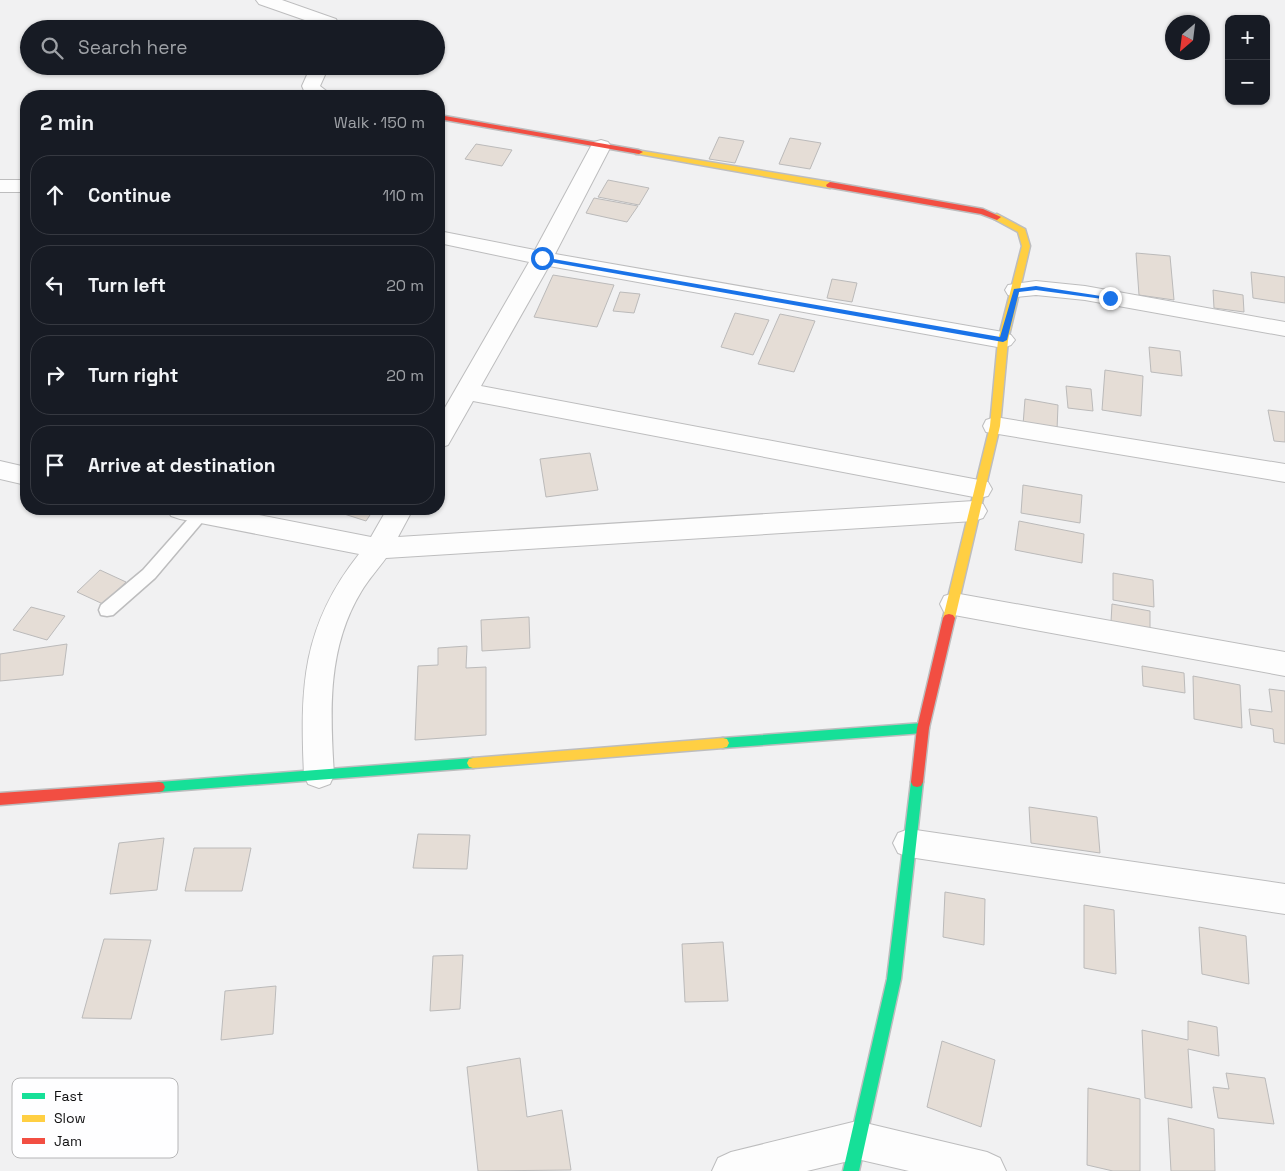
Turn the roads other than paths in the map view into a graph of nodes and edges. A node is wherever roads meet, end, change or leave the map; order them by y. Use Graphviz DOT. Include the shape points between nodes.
graph roads {
  1 [pos="265,0"];
  2 [pos="322,20"];
  3 [pos="316,75"];
  4 [pos="313,90"];
  5 [pos="445,118"];
  6 [pos="601,146"];
  7 [pos="0,186"];
  8 [pos="20,186"];
  9 [pos="445,238"];
  10 [pos="542,258"];
  11 [pos="1016,290"];
  12 [pos="1285,329"];
  13 [pos="1003,340"];
  14 [pos="465,391"];
  15 [pos="994,426"];
  16 [pos="445,428"];
  17 [pos="0,470"];
  18 [pos="1285,473"];
  19 [pos="20,475"];
  20 [pos="977,500"];
  21 [pos="188,515"];
  22 [pos="211,515"];
  23 [pos="397,515"];
  24 [pos="378,548"];
  25 [pos="954,604"];
  26 [pos="107,610"];
  27 [pos="1285,664"];
  28 [pos="923,728"];
  29 [pos="319,775"];
  30 [pos="0,799"];
  31 [pos="909,843"];
  32 [pos="1285,899"];
  33 [pos="854,1155"];
  34 [pos="731,1171"];
  35 [pos="986,1171"];
  1 -- 2 [label="street"];
  3 -- 4 [label="street"];
  5 -- 6 [label="street"];
  6 -- 10 [label="street"];
  6 -- 11 [label="street" via="983,212 1006,220 1022,231 1026,246"];
  7 -- 8 [label="street"];
  9 -- 10 [label="street"];
  10 -- 13 [label="street"];
  10 -- 14 [label="street"];
  11 -- 12 [label="street" via="1036,288 1085,293"];
  11 -- 13 [label="street"];
  13 -- 15 [label="street"];
  14 -- 16 [label="street"];
  14 -- 20 [label="street"];
  15 -- 18 [label="street"];
  15 -- 20 [label="street"];
  17 -- 19 [label="street"];
  20 -- 24 [label="street"];
  20 -- 25 [label="street"];
  21 -- 26 [label="lane" via="149,574"];
  22 -- 24 [label="street"];
  23 -- 24 [label="street"];
  24 -- 29 [label="street" via="348,588 329,627 316,677"];
  25 -- 27 [label="street"];
  25 -- 28 [label="street"];
  28 -- 29 [label="street"];
  28 -- 31 [label="street"];
  29 -- 30 [label="street"];
  31 -- 32 [label="street"];
  31 -- 33 [label="street" via="894,979"];
  33 -- 34 [label="street"];
  33 -- 35 [label="street"];
}
